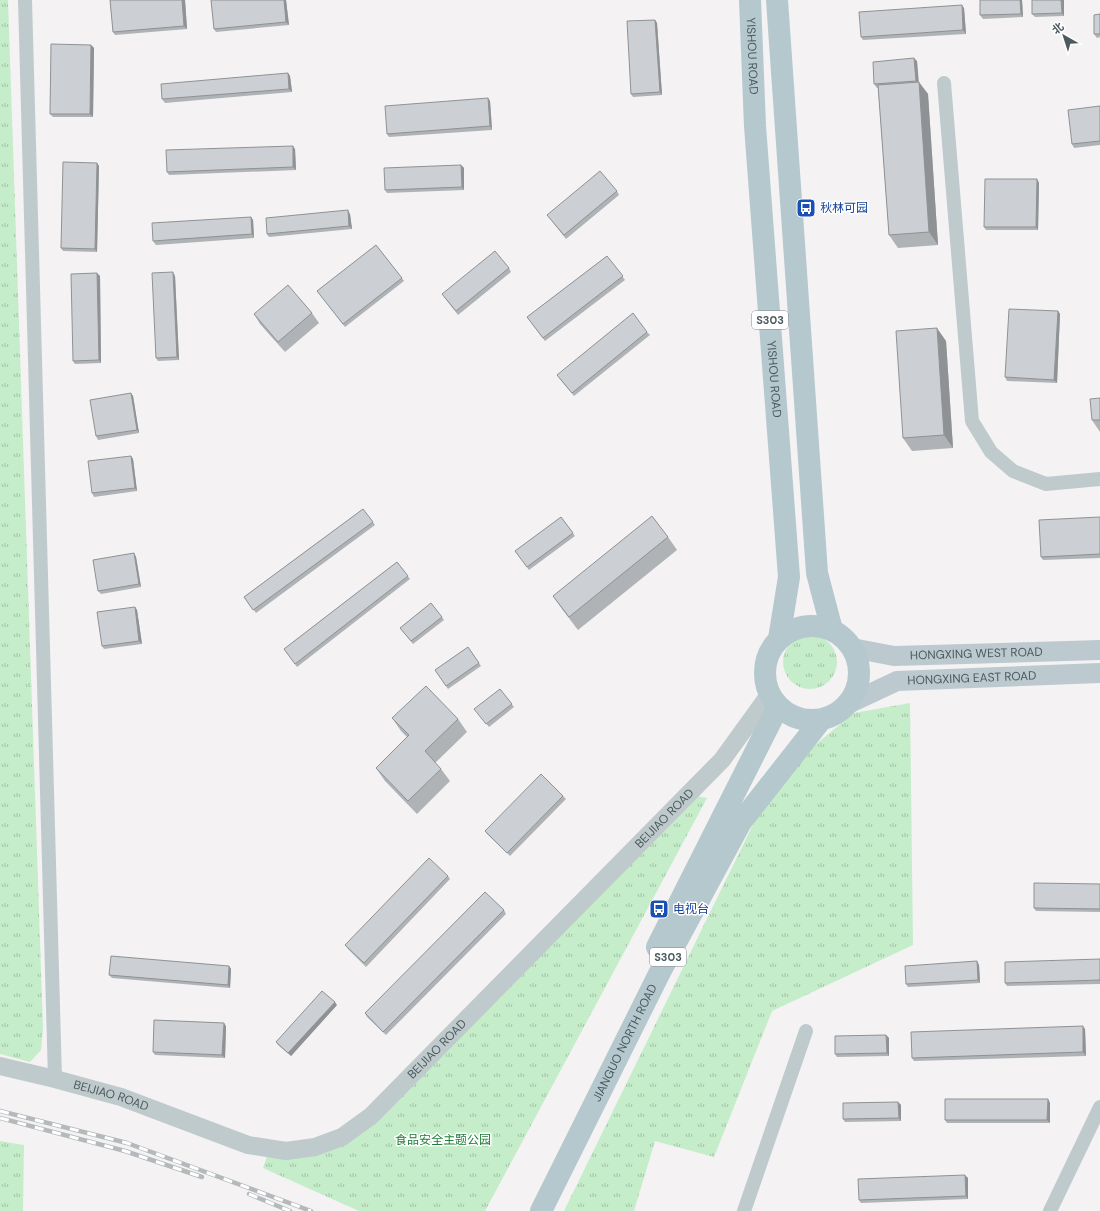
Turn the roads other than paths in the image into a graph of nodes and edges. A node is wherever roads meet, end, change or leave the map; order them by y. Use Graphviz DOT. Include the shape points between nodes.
graph roads {
  1 [pos="26,0"];
  2 [pos="750,0"];
  3 [pos="777,0"];
  4 [pos="944,83"];
  5 [pos="1100,479"];
  6 [pos="832,630"];
  7 [pos="779,638"];
  8 [pos="852,648"];
  9 [pos="1100,650"];
  10 [pos="1100,673"];
  11 [pos="773,701"];
  12 [pos="848,704"];
  13 [pos="821,720"];
  14 [pos="806,1031"];
  15 [pos="0,1066"];
  16 [pos="55,1079"];
  17 [pos="1100,1108"];
  18 [pos="526,1211"];
  19 [pos="541,1211"];
  20 [pos="744,1211"];
  21 [pos="1050,1211"];
  1 -- 16 [label="street"];
  2 -- 7 [label="main road, YISHOU ROAD / S303" via="755,126 789,577"];
  3 -- 6 [label="main road, S303" via="817,573"];
  4 -- 5 [label="street" via="972,422 991,452 1013,471 1046,484"];
  6 -- 7 [label="main road" via="804,626"];
  6 -- 8 [label="main road"];
  7 -- 11 [label="main road" via="770,651 765,665 765,680"];
  8 -- 9 [label="main road, HONGXING WEST ROAD" via="894,656"];
  8 -- 12 [label="main road" via="858,660 860,674 856,690"];
  10 -- 12 [label="main road, HONGXING EAST ROAD" via="897,681"];
  11 -- 13 [label="main road" via="791,716"];
  11 -- 16 [label="street, BEIJIAO ROAD" via="722,760 371,1116 342,1137 315,1147 286,1151 248,1145 121,1097"];
  11 -- 18 [label="main road, JIANGUO NORTH ROAD"];
  12 -- 13 [label="main road" via="836,714"];
  13 -- 19 [label="main road, JIANGUO NORTH ROAD / S303" via="741,822 660,972"];
  14 -- 20 [label="street"];
  15 -- 16 [label="street, BEIJIAO ROAD"];
  17 -- 21 [label="street"];
}
